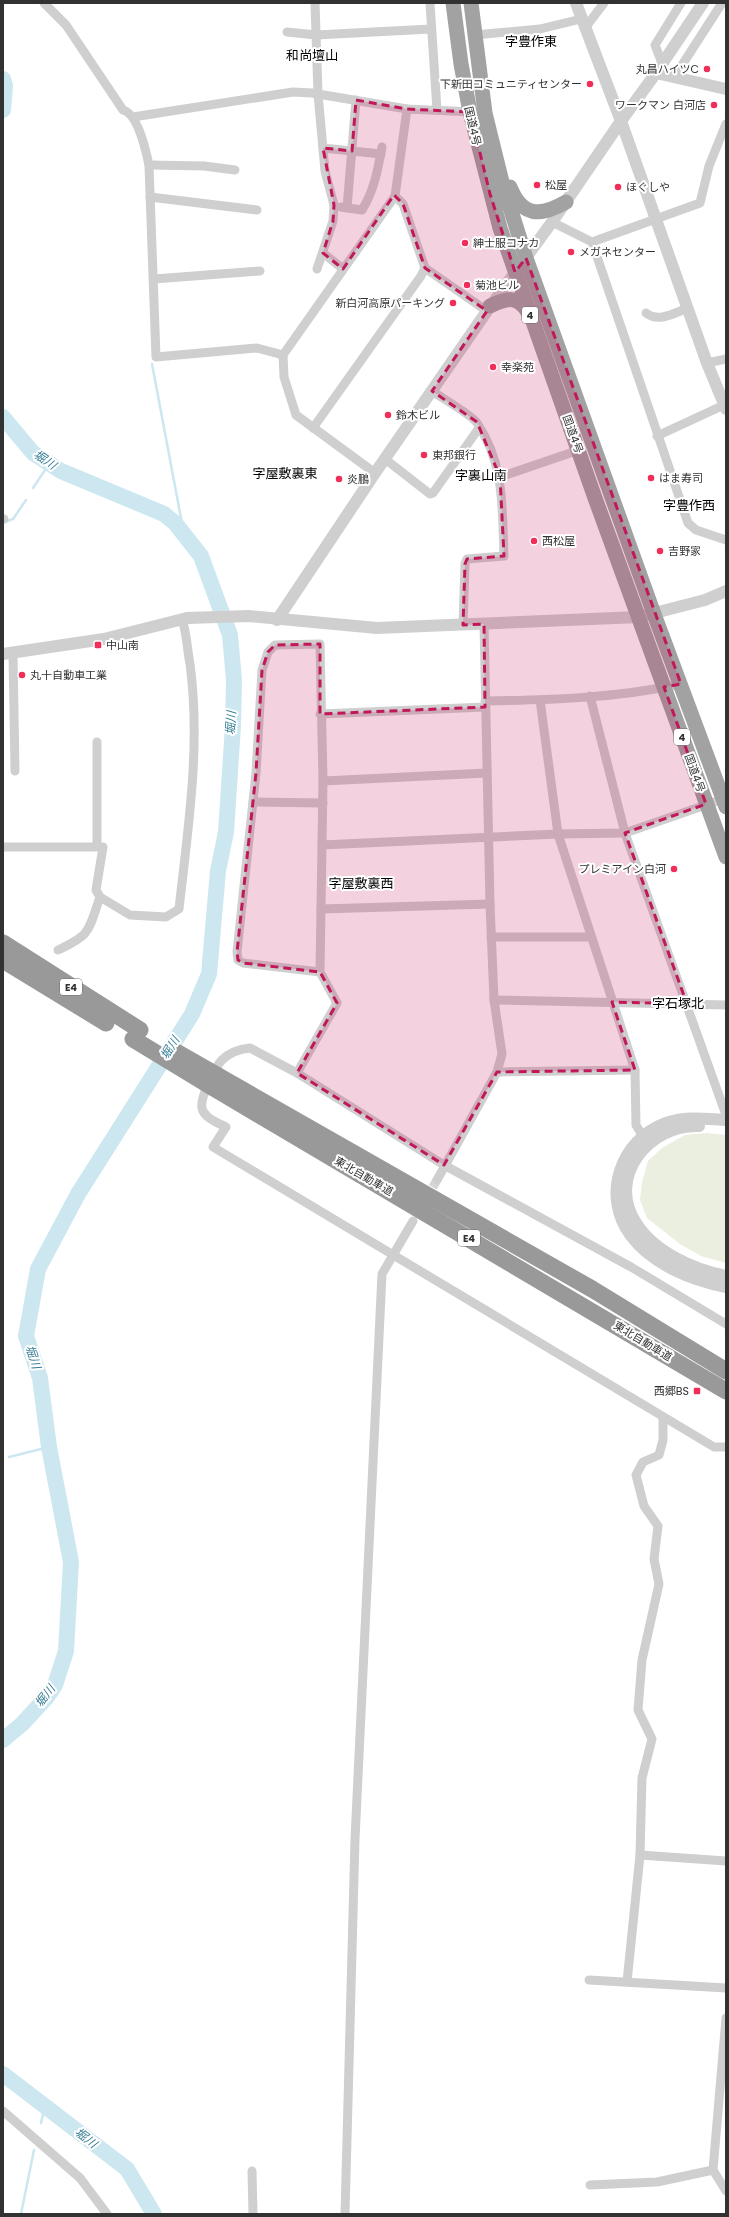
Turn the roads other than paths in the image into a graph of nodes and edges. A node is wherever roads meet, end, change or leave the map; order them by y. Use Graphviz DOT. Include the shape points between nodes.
graph roads {
  1 [pos="44,3"];
  2 [pos="315,3"];
  3 [pos="430,3"];
  4 [pos="453,3"];
  5 [pos="470,3"];
  6 [pos="576,3"];
  7 [pos="604,3"];
  8 [pos="681,3"];
  9 [pos="703,3"];
  10 [pos="723,5"];
  11 [pos="583,24"];
  12 [pos="431,29"];
  13 [pos="287,32"];
  14 [pos="316,35"];
  15 [pos="474,36"];
  16 [pos="659,68"];
  17 [pos="676,76"];
  18 [pos="726,89"];
  19 [pos="318,94"];
  20 [pos="356,100"];
  21 [pos="407,109"];
  22 [pos="437,110"];
  23 [pos="470,112"];
  24 [pos="133,117"];
  25 [pos="486,119"];
  26 [pos="621,121"];
  27 [pos="726,124"];
  28 [pos="724,135"];
  29 [pos="323,148"];
  30 [pos="352,151"];
  31 [pos="149,165"];
  32 [pos="235,170"];
  33 [pos="395,196"];
  34 [pos="150,197"];
  35 [pos="566,202"];
  36 [pos="334,205"];
  37 [pos="347,208"];
  38 [pos="257,210"];
  39 [pos="656,220"];
  40 [pos="552,222"];
  41 [pos="592,242"];
  42 [pos="322,253"];
  43 [pos="526,258"];
  44 [pos="425,268"];
  45 [pos="317,269"];
  46 [pos="343,269"];
  47 [pos="260,271"];
  48 [pos="515,272"];
  49 [pos="154,279"];
  50 [pos="688,308"];
  51 [pos="488,309"];
  52 [pos="646,314"];
  53 [pos="531,316"];
  54 [pos="283,355"];
  55 [pos="726,359"];
  56 [pos="707,362"];
  57 [pos="432,391"];
  58 [pos="725,407"];
  59 [pos="313,428"];
  60 [pos="479,428"];
  61 [pos="658,436"];
  62 [pos="579,450"];
  63 [pos="385,459"];
  64 [pos="375,473"];
  65 [pos="500,477"];
  66 [pos="726,540"];
  67 [pos="726,591"];
  68 [pos="654,614"];
  69 [pos="639,617"];
  70 [pos="185,619"];
  71 [pos="277,620"];
  72 [pos="484,624"];
  73 [pos="463,625"];
  74 [pos="8,654"];
  75 [pos="681,684"];
  76 [pos="664,687"];
  77 [pos="590,696"];
  78 [pos="540,700"];
  79 [pos="485,704"];
  80 [pos="320,714"];
  81 [pos="97,742"];
  82 [pos="15,771"];
  83 [pos="487,773"];
  84 [pos="323,781"];
  85 [pos="253,802"];
  86 [pos="323,803"];
  87 [pos="725,803"];
  88 [pos="706,804"];
  89 [pos="625,833"];
  90 [pos="558,834"];
  91 [pos="488,838"];
  92 [pos="322,845"];
  93 [pos="97,846"];
  94 [pos="3,847"];
  95 [pos="726,857"];
  96 [pos="100,897"];
  97 [pos="490,904"];
  98 [pos="321,909"];
  99 [pos="491,937"];
  100 [pos="591,937"];
  101 [pos="3,943"];
  102 [pos="58,950"];
  103 [pos="3,960"];
  104 [pos="320,972"];
  105 [pos="494,1000"];
  106 [pos="612,1002"];
  107 [pos="687,1004"];
  108 [pos="726,1004"];
  109 [pos="137,1035"];
  110 [pos="635,1070"];
  111 [pos="497,1072"];
  112 [pos="297,1073"];
  113 [pos="215,1081"];
  114 [pos="726,1115"];
  115 [pos="726,1120"];
  116 [pos="726,1127"];
  117 [pos="642,1135"];
  118 [pos="444,1165"];
  119 [pos="437,1180"];
  120 [pos="413,1221"];
  121 [pos="394,1254"];
  122 [pos="726,1276"];
  123 [pos="726,1287"];
  124 [pos="726,1324"];
  125 [pos="726,1371"];
  126 [pos="726,1391"];
  127 [pos="663,1418"];
  128 [pos="726,1447"];
  129 [pos="640,1855"];
  130 [pos="726,1861"];
  131 [pos="589,1980"];
  132 [pos="627,1982"];
  133 [pos="726,1988"];
  134 [pos="726,2018"];
  135 [pos="3,2111"];
  136 [pos="713,2170"];
  137 [pos="252,2171"];
  138 [pos="590,2185"];
  139 [pos="726,2191"];
  140 [pos="107,2214"];
  141 [pos="253,2214"];
  142 [pos="345,2214"];
  1 -- 24 [label="street" via="66,25 123,110"];
  2 -- 14 [label="street"];
  3 -- 12 [label="street"];
  4 -- 23 [label="highway, 国道4号 / 4"];
  5 -- 15 [label="highway, 国道4号 / 4"];
  6 -- 11 [label="street"];
  7 -- 11 [label="street"];
  8 -- 16 [label="street" via="655,45"];
  9 -- 16 [label="street"];
  10 -- 17 [label="street"];
  11 -- 15 [label="street"];
  11 -- 26 [label="street"];
  12 -- 14 [label="street"];
  12 -- 22 [label="street"];
  13 -- 14 [label="street"];
  14 -- 19 [label="street"];
  15 -- 25 [label="highway, 国道4号 / 4"];
  16 -- 17 [label="street"];
  16 -- 26 [label="street"];
  17 -- 18 [label="street"];
  19 -- 20 [label="street"];
  19 -- 24 [label="street" via="293,92 266,95"];
  19 -- 29 [label="street"];
  20 -- 21 [label="street"];
  20 -- 30 [label="street"];
  21 -- 22 [label="street"];
  21 -- 33 [label="street"];
  22 -- 23 [label="street"];
  23 -- 25 [label="street"];
  23 -- 48 [label="highway, 国道4号 / 4" via="492,201"];
  24 -- 31 [label="street"];
  25 -- 35 [label="highway" via="510,189 518,203 528,211 541,212 552,210"];
  25 -- 43 [label="highway, 国道4号 / 4" via="502,182"];
  26 -- 35 [label="street"];
  26 -- 39 [label="street"];
  27 -- 28 [label="street"];
  28 -- 39 [label="street" via="709,166 700,203"];
  29 -- 30 [label="street"];
  29 -- 36 [label="street" via="325,171"];
  30 -- 37 [label="street"];
  30 -- 37 [label="street" via="381,150 369,200 362,210"];
  31 -- 32 [label="street" via="204,166"];
  31 -- 34 [label="street"];
  33 -- 44 [label="street" via="403,204"];
  33 -- 46 [label="street"];
  34 -- 38 [label="street"];
  34 -- 49 [label="street"];
  35 -- 40 [label="street"];
  36 -- 37 [label="street"];
  36 -- 42 [label="street" via="333,221"];
  39 -- 41 [label="street"];
  39 -- 50 [label="street"];
  40 -- 41 [label="street"];
  40 -- 43 [label="street"];
  41 -- 61 [label="street"];
  42 -- 45 [label="street"];
  42 -- 46 [label="street"];
  43 -- 48 [label="street"];
  43 -- 68 [label="highway, 国道4号 / 4"];
  44 -- 51 [label="street"];
  44 -- 59 [label="street"];
  46 -- 54 [label="street"];
  47 -- 49 [label="street"];
  48 -- 51 [label="street"];
  48 -- 53 [label="highway, 国道4号 / 4"];
  49 -- 54 [label="street" via="156,357 257,348"];
  50 -- 52 [label="street" via="659,318 652,318"];
  50 -- 56 [label="street"];
  51 -- 53 [label="highway" via="502,301 513,300 522,303"];
  51 -- 57 [label="street"];
  53 -- 62 [label="highway, 国道4号 / 4"];
  54 -- 59 [label="street" via="288,396 296,415"];
  55 -- 56 [label="street"];
  56 -- 58 [label="street"];
  57 -- 60 [label="street" via="477,422"];
  57 -- 63 [label="street"];
  58 -- 61 [label="street"];
  59 -- 64 [label="street"];
  60 -- 63 [label="street" via="430,494"];
  60 -- 65 [label="street"];
  61 -- 66 [label="street" via="688,523 696,530"];
  62 -- 65 [label="street"];
  62 -- 69 [label="highway, 国道4号 / 4"];
  63 -- 64 [label="street"];
  64 -- 71 [label="street"];
  65 -- 73 [label="street" via="504,556 467,559 464,564"];
  67 -- 68 [label="street" via="705,600"];
  68 -- 69 [label="street"];
  68 -- 75 [label="highway, 国道4号 / 4"];
  69 -- 72 [label="street"];
  69 -- 76 [label="highway, 国道4号 / 4"];
  70 -- 71 [label="street" via="249,616"];
  70 -- 74 [label="street" via="104,639"];
  70 -- 96 [label="street" via="194,697 195,742 179,910 166,917 130,915"];
  71 -- 73 [label="street" via="377,628"];
  72 -- 73 [label="street"];
  72 -- 79 [label="street"];
  74 -- 82 [label="street"];
  75 -- 76 [label="street"];
  75 -- 87 [label="highway, 国道4号 / 4"];
  76 -- 77 [label="street"];
  76 -- 88 [label="highway, 国道4号 / 4"];
  77 -- 78 [label="street"];
  77 -- 89 [label="street"];
  78 -- 79 [label="street"];
  78 -- 90 [label="street"];
  79 -- 80 [label="street"];
  79 -- 83 [label="street"];
  80 -- 84 [label="street"];
  80 -- 85 [label="street" via="320,644 275,644 268,652 262,670"];
  81 -- 93 [label="street"];
  83 -- 84 [label="street"];
  83 -- 91 [label="street"];
  84 -- 86 [label="street"];
  85 -- 86 [label="street"];
  85 -- 104 [label="street" via="238,960 243,963"];
  86 -- 92 [label="street"];
  87 -- 88 [label="street"];
  88 -- 89 [label="street"];
  88 -- 95 [label="highway, 国道4号 / 4"];
  89 -- 90 [label="street"];
  89 -- 107 [label="street"];
  90 -- 91 [label="street"];
  90 -- 100 [label="street"];
  91 -- 92 [label="street"];
  91 -- 97 [label="street"];
  92 -- 98 [label="street"];
  93 -- 94 [label="street"];
  93 -- 96 [label="street" via="103,847 96,890"];
  96 -- 102 [label="street" via="88,931 80,940"];
  97 -- 98 [label="street"];
  97 -- 99 [label="street"];
  98 -- 104 [label="street"];
  99 -- 100 [label="street"];
  99 -- 105 [label="street"];
  100 -- 106 [label="street"];
  101 -- 109 [label="highway, 東北自動車道 / E4"];
  103 -- 109 [label="highway, 東北自動車道 / E4"];
  104 -- 112 [label="street" via="337,1003"];
  105 -- 106 [label="street"];
  105 -- 111 [label="street" via="502,1054"];
  106 -- 107 [label="street"];
  106 -- 110 [label="street"];
  107 -- 108 [label="street"];
  107 -- 114 [label="street"];
  109 -- 113 [label="highway, 東北自動車道 / E4, bridge"];
  110 -- 111 [label="street"];
  110 -- 117 [label="street" via="636,1125"];
  111 -- 118 [label="street"];
  112 -- 118 [label="street"];
  112 -- 121 [label="street" via="250,1048 241,1049 222,1060 203,1096 202,1110 209,1118 226,1127 213,1147"];
  113 -- 125 [label="highway, 東北自動車道 / E4" via="592,1289"];
  113 -- 126 [label="highway, 東北自動車道 / E4"];
  115 -- 117 [label="street" via="682,1119 666,1123"];
  116 -- 122 [label="street" via="690,1125 671,1130 653,1140 644,1146 628,1172 626,1190 629,1209 648,1238 688,1264"];
  117 -- 123 [label="street" via="624,1159 619,1173 616,1192 623,1222 640,1247 666,1265 705,1283"];
  118 -- 119 [label="street"];
  118 -- 124 [label="street" via="631,1267"];
  120 -- 121 [label="street"];
  121 -- 127 [label="street"];
  121 -- 142 [label="street" via="382,1274 381,1289 355,1839"];
  127 -- 128 [label="street" via="714,1447"];
  127 -- 129 [label="street" via="663,1440 659,1455 643,1462 636,1474 644,1506 658,1526 654,1559 659,1584 642,1660 638,1710 652,1740 642,1778"];
  129 -- 130 [label="street"];
  129 -- 132 [label="street"];
  131 -- 132 [label="street"];
  132 -- 133 [label="street"];
  134 -- 136 [label="street"];
  135 -- 140 [label="street" via="80,2178"];
  136 -- 138 [label="street" via="657,2182"];
  136 -- 139 [label="street"];
  137 -- 141 [label="street"];
}
